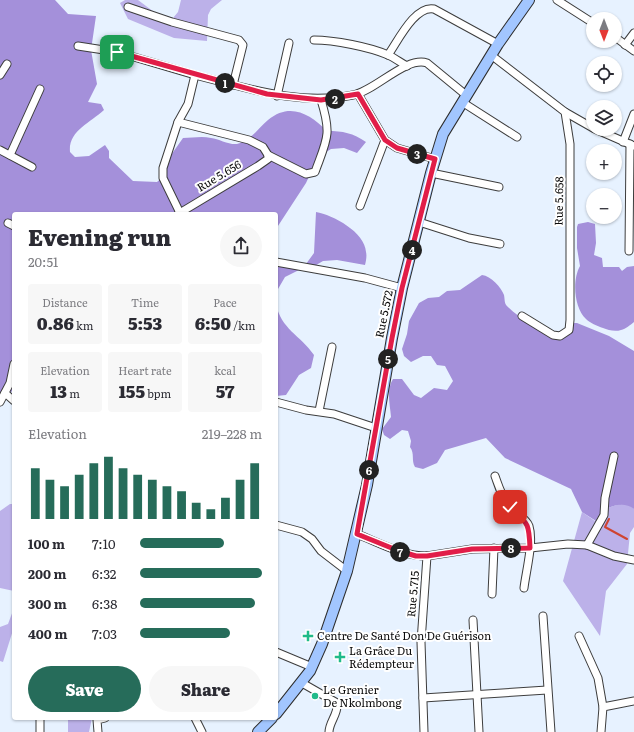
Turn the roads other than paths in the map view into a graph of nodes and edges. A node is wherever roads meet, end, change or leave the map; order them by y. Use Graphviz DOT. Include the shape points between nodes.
graph roads {
  1 [pos="530,0"];
  2 [pos="557,0"];
  3 [pos="128,7"];
  4 [pos="586,19"];
  5 [pos="634,33"];
  6 [pos="314,40"];
  7 [pos="622,42"];
  8 [pos="289,43"];
  9 [pos="498,44"];
  10 [pos="626,45"];
  11 [pos="78,46"];
  12 [pos="634,51"];
  13 [pos="388,55"];
  14 [pos="490,55"];
  15 [pos="7,64"];
  16 [pos="407,66"];
  17 [pos="0,75"];
  18 [pos="194,75"];
  19 [pos="234,85"];
  20 [pos="40,89"];
  21 [pos="358,94"];
  22 [pos="277,96"];
  23 [pos="464,98"];
  24 [pos="321,100"];
  25 [pos="565,112"];
  26 [pos="634,114"];
  27 [pos="178,122"];
  28 [pos="586,124"];
  29 [pos="610,136"];
  30 [pos="517,137"];
  31 [pos="385,140"];
  32 [pos="629,144"];
  33 [pos="0,150"];
  34 [pos="10,155"];
  35 [pos="268,155"];
  36 [pos="435,159"];
  37 [pos="32,166"];
  38 [pos="430,173"];
  39 [pos="499,187"];
  40 [pos="360,206"];
  41 [pos="178,212"];
  42 [pos="181,212"];
  43 [pos="419,222"];
  44 [pos="500,244"];
  45 [pos="629,251"];
  46 [pos="278,262"];
  47 [pos="402,288"];
  48 [pos="522,316"];
  49 [pos="332,347"];
  50 [pos="12,374"];
  51 [pos="5,393"];
  52 [pos="12,399"];
  53 [pos="0,402"];
  54 [pos="278,402"];
  55 [pos="319,411"];
  56 [pos="376,428"];
  57 [pos="614,456"];
  58 [pos="495,476"];
  59 [pos="278,526"];
  60 [pos="357,534"];
  61 [pos="587,545"];
  62 [pos="494,548"];
  63 [pos="530,548"];
  64 [pos="427,556"];
  65 [pos="634,560"];
  66 [pos="347,571"];
  67 [pos="524,588"];
  68 [pos="492,594"];
  69 [pos="543,616"];
  70 [pos="474,620"];
  71 [pos="579,636"];
  72 [pos="278,653"];
  73 [pos="312,667"];
  74 [pos="302,683"];
  75 [pos="547,690"];
  76 [pos="478,695"];
  77 [pos="423,698"];
  78 [pos="634,701"];
  79 [pos="603,707"];
  80 [pos="278,712"];
  81 [pos="40,720"];
  82 [pos="96,720"];
  83 [pos="196,720"];
  84 [pos="270,720"];
  85 [pos="40,732"];
  86 [pos="98,732"];
  87 [pos="202,732"];
  88 [pos="258,732"];
  89 [pos="329,732"];
  90 [pos="424,732"];
  91 [pos="480,732"];
  92 [pos="550,732"];
  93 [pos="601,732"];
  1 -- 9 [label="street, Rue 5.572"];
  2 -- 4 [label="street"];
  3 -- 19 [label="street" via="239,40 243,45"];
  5 -- 10 [label="street"];
  6 -- 13 [label="street" via="332,41"];
  7 -- 10 [label="street"];
  8 -- 22 [label="street"];
  9 -- 13 [label="street" via="428,8 421,10 414,17"];
  9 -- 14 [label="street, Rue 5.572"];
  10 -- 12 [label="street"];
  11 -- 18 [label="street" via="117,52"];
  13 -- 16 [label="street"];
  14 -- 23 [label="street, Rue 5.572"];
  14 -- 25 [label="street"];
  15 -- 17 [label="street"];
  16 -- 21 [label="street"];
  16 -- 23 [label="street" via="418,61 427,63"];
  18 -- 19 [label="street"];
  18 -- 27 [label="street" via="188,104"];
  19 -- 22 [label="street"];
  20 -- 34 [label="street"];
  21 -- 24 [label="street"];
  21 -- 31 [label="street"];
  22 -- 24 [label="street"];
  23 -- 30 [label="street"];
  23 -- 36 [label="street, Rue 5.572" via="443,134"];
  24 -- 35 [label="street" via="328,122 328,135 315,172 306,174"];
  25 -- 28 [label="street"];
  25 -- 48 [label="street, Rue 5.658" via="570,144 569,330 560,336 553,335"];
  26 -- 32 [label="street"];
  27 -- 35 [label="street" via="249,140 263,147"];
  27 -- 41 [label="street" via="163,173 166,187"];
  29 -- 32 [label="street"];
  31 -- 36 [label="street" via="397,148"];
  31 -- 40 [label="street"];
  32 -- 45 [label="street"];
  33 -- 34 [label="street"];
  34 -- 37 [label="street"];
  35 -- 42 [label="street, Rue 5.656" via="268,159 258,166"];
  36 -- 38 [label="street, Rue 5.572"];
  38 -- 39 [label="street"];
  38 -- 43 [label="street, Rue 5.572"];
  43 -- 44 [label="street" via="468,238"];
  43 -- 47 [label="street, Rue 5.572"];
  46 -- 47 [label="street" via="365,278"];
  47 -- 56 [label="street, Rue 5.572"];
  49 -- 55 [label="street"];
  50 -- 51 [label="street"];
  51 -- 52 [label="street"];
  51 -- 53 [label="street"];
  54 -- 55 [label="street"];
  55 -- 56 [label="street"];
  56 -- 60 [label="street, Rue 5.572"];
  57 -- 61 [label="street" via="604,515"];
  58 -- 63 [label="street" via="502,496 529,527"];
  59 -- 66 [label="street" via="302,532"];
  60 -- 64 [label="street, Rue 5.715" via="399,551"];
  60 -- 66 [label="street, Rue 5.572"];
  61 -- 63 [label="street"];
  61 -- 65 [label="street" via="614,556"];
  62 -- 63 [label="street"];
  62 -- 64 [label="street"];
  62 -- 68 [label="street"];
  63 -- 67 [label="street"];
  64 -- 77 [label="street, Rue 5.715" via="421,642"];
  66 -- 73 [label="street, Rue 5.572"];
  69 -- 75 [label="street"];
  70 -- 76 [label="street"];
  71 -- 79 [label="street" via="598,678"];
  72 -- 73 [label="street"];
  73 -- 74 [label="street, Rue 5.572"];
  74 -- 80 [label="street, Rue 5.572"];
  74 -- 89 [label="street" via="337,703 338,708"];
  75 -- 76 [label="street"];
  75 -- 92 [label="street"];
  76 -- 77 [label="street"];
  76 -- 91 [label="street"];
  77 -- 90 [label="street, Rue 5.715"];
  78 -- 79 [label="street"];
  79 -- 93 [label="street"];
  81 -- 85 [label="street"];
  82 -- 86 [label="street"];
  83 -- 87 [label="street"];
  84 -- 88 [label="street"];
}
